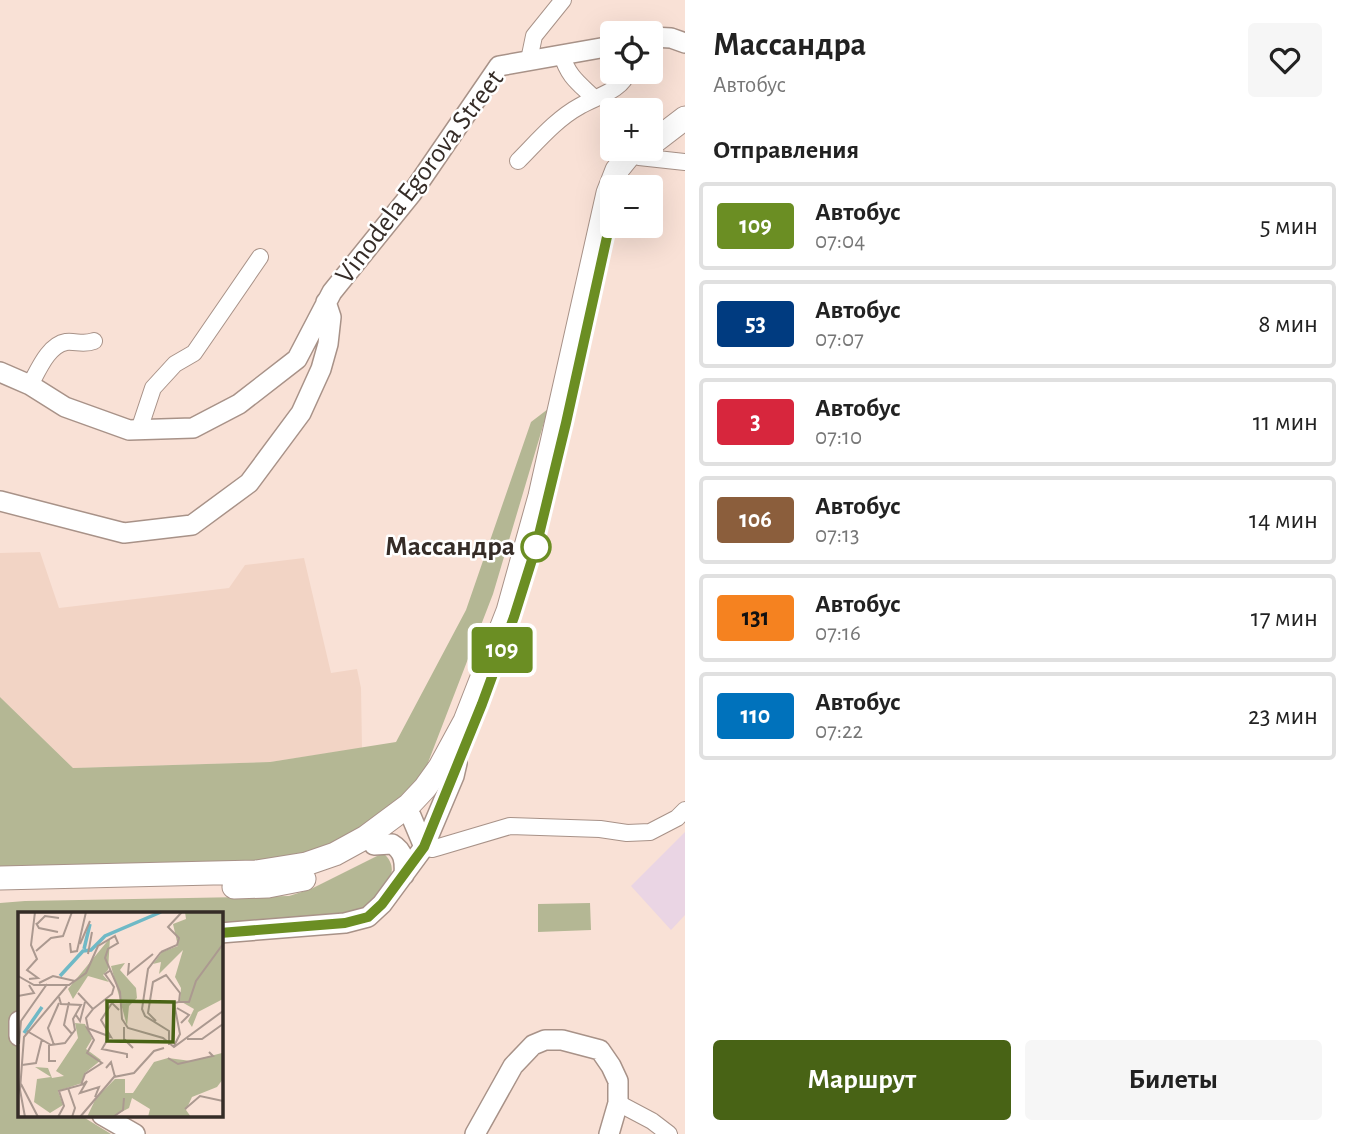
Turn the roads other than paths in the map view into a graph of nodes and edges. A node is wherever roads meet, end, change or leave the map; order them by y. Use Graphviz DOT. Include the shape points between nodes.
graph roads {
  1 [pos="563,0"];
  2 [pos="663,38"];
  3 [pos="685,44"];
  4 [pos="600,48"];
  5 [pos="562,55"];
  6 [pos="529,60"];
  7 [pos="620,84"];
  8 [pos="594,98"];
  9 [pos="685,110"];
  10 [pos="685,118"];
  11 [pos="663,126"];
  12 [pos="663,135"];
  13 [pos="663,156"];
  14 [pos="518,161"];
  15 [pos="629,161"];
  16 [pos="685,162"];
  17 [pos="607,238"];
  18 [pos="260,257"];
  19 [pos="326,302"];
  20 [pos="94,341"];
  21 [pos="0,372"];
  22 [pos="30,385"];
  23 [pos="139,430"];
  24 [pos="0,501"];
  25 [pos="457,763"];
  26 [pos="685,810"];
  27 [pos="410,811"];
  28 [pos="374,845"];
  29 [pos="424,847"];
  30 [pos="404,875"];
  31 [pos="0,878"];
  32 [pos="0,889"];
  33 [pos="222,933"];
  34 [pos="618,1103"];
  35 [pos="104,1116"];
  36 [pos="135,1134"];
  37 [pos="475,1134"];
  38 [pos="609,1134"];
  39 [pos="669,1134"];
  1 -- 6 [label="street" via="534,36"];
  2 -- 3 [label="main road"];
  4 -- 5 [label="main road, Vinodela Egorova Street"];
  5 -- 6 [label="main road, Vinodela Egorova Street"];
  5 -- 8 [label="street" via="572,78"];
  6 -- 19 [label="main road, Vinodela Egorova Street" via="499,66 491,75 412,193"];
  7 -- 8 [label="street"];
  8 -- 14 [label="street" via="569,113"];
  9 -- 11 [label="highway"];
  10 -- 12 [label="highway"];
  13 -- 16 [label="street"];
  15 -- 27 [label="highway" via="617,170 608,193 540,496 508,611 465,722"];
  17 -- 25 [label="highway" via="536,547"];
  18 -- 23 [label="street" via="194,353 175,363 153,388"];
  19 -- 23 [label="main road" via="297,359 239,404 193,428"];
  19 -- 24 [label="main road, Vinodela Egorova Street" via="331,317 328,344 301,413 249,483 192,525 124,533"];
  20 -- 22 [label="street" via="66,342 52,349"];
  21 -- 22 [label="main road"];
  22 -- 23 [label="main road" via="65,407"];
  25 -- 27 [label="highway"];
  25 -- 29 [label="main road"];
  26 -- 29 [label="street" via="650,832 510,826 432,849"];
  27 -- 28 [label="highway"];
  27 -- 29 [label="main road"];
  27 -- 31 [label="highway" via="335,854 306,864 256,872"];
  28 -- 30 [label="main road" via="397,847"];
  28 -- 32 [label="highway" via="331,869 268,886"];
  29 -- 30 [label="main road"];
  30 -- 33 [label="main road" via="382,904 362,920"];
  34 -- 37 [label="main road" via="618,1081 600,1051 545,1040 533,1045 513,1066"];
  34 -- 38 [label="main road"];
  34 -- 39 [label="street"];
  35 -- 36 [label="main road"];
}
